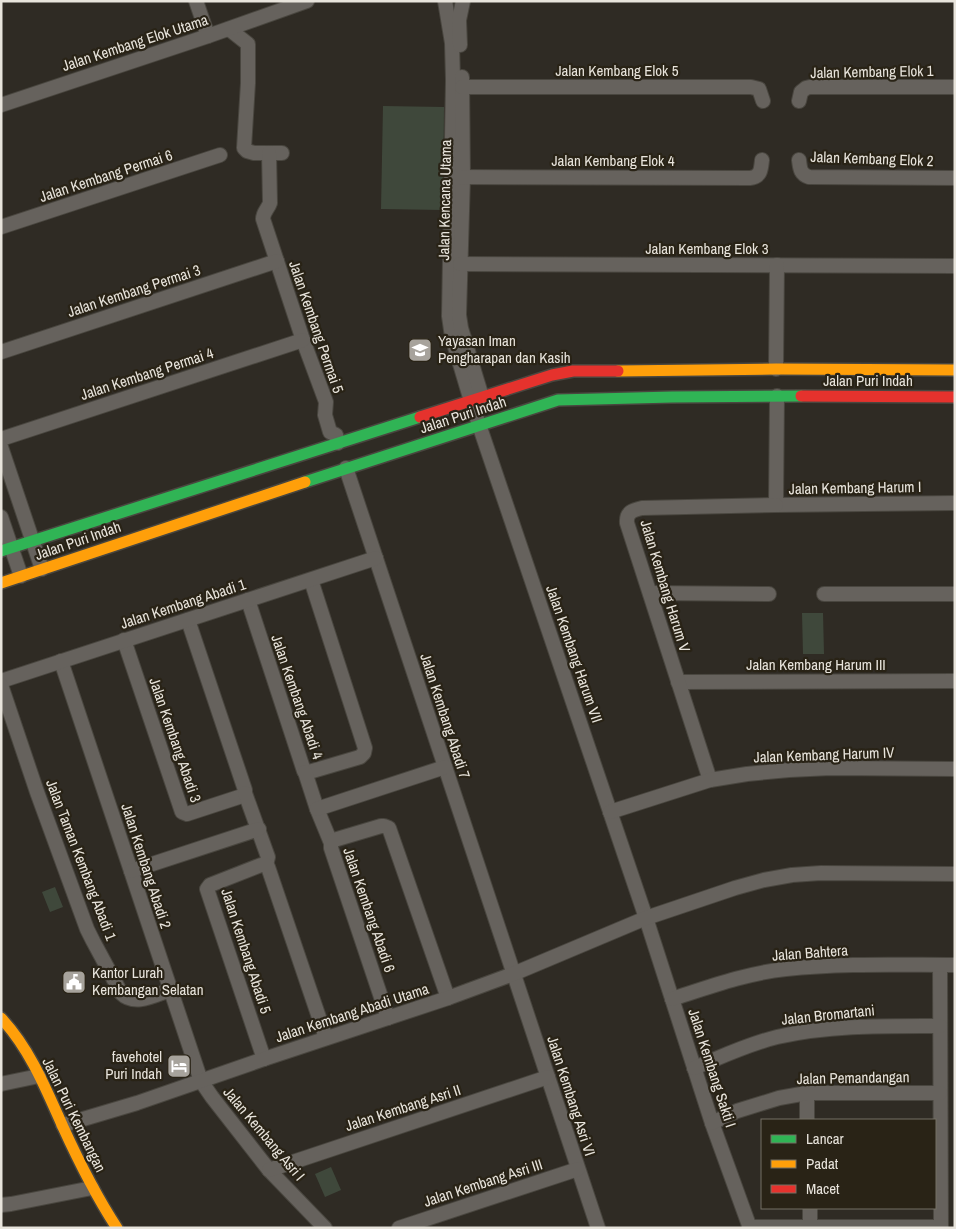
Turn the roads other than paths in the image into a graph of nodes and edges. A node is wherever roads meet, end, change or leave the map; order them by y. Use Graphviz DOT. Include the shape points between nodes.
graph roads {
  1 [pos="196,1"];
  2 [pos="307,1"];
  3 [pos="463,1"];
  4 [pos="447,11"];
  5 [pos="229,29"];
  6 [pos="208,36"];
  7 [pos="955,87"];
  8 [pos="458,89"];
  9 [pos="763,101"];
  10 [pos="799,101"];
  11 [pos="1,105"];
  12 [pos="220,155"];
  13 [pos="762,160"];
  14 [pos="799,160"];
  15 [pos="457,177"];
  16 [pos="955,178"];
  17 [pos="1,227"];
  18 [pos="277,261"];
  19 [pos="460,264"];
  20 [pos="777,265"];
  21 [pos="955,266"];
  22 [pos="454,315"];
  23 [pos="303,340"];
  24 [pos="1,352"];
  25 [pos="776,369"];
  26 [pos="955,370"];
  27 [pos="777,396"];
  28 [pos="955,397"];
  29 [pos="477,399"];
  30 [pos="480,426"];
  31 [pos="1,439"];
  32 [pos="337,439"];
  33 [pos="1,447"];
  34 [pos="346,468"];
  35 [pos="955,503"];
  36 [pos="776,505"];
  37 [pos="1,517"];
  38 [pos="32,540"];
  39 [pos="6,549"];
  40 [pos="376,558"];
  41 [pos="42,569"];
  42 [pos="21,576"];
  43 [pos="311,580"];
  44 [pos="1,583"];
  45 [pos="650,593"];
  46 [pos="769,594"];
  47 [pos="824,594"];
  48 [pos="955,594"];
  49 [pos="248,600"];
  50 [pos="188,620"];
  51 [pos="124,640"];
  52 [pos="61,661"];
  53 [pos="1,681"];
  54 [pos="955,681"];
  55 [pos="678,682"];
  56 [pos="1,685"];
  57 [pos="445,767"];
  58 [pos="955,769"];
  59 [pos="305,772"];
  60 [pos="710,780"];
  61 [pos="245,794"];
  62 [pos="317,809"];
  63 [pos="610,812"];
  64 [pos="258,829"];
  65 [pos="331,843"];
  66 [pos="266,865"];
  67 [pos="131,871"];
  68 [pos="955,874"];
  69 [pos="646,918"];
  70 [pos="940,965"];
  71 [pos="955,965"];
  72 [pos="514,974"];
  73 [pos="170,990"];
  74 [pos="448,998"];
  75 [pos="672,999"];
  76 [pos="1,1018"];
  77 [pos="388,1018"];
  78 [pos="940,1026"];
  79 [pos="326,1038"];
  80 [pos="264,1059"];
  81 [pos="694,1068"];
  82 [pos="39,1076"];
  83 [pos="548,1077"];
  84 [pos="200,1080"];
  85 [pos="1,1084"];
  86 [pos="806,1093"];
  87 [pos="940,1093"];
  88 [pos="807,1119"];
  89 [pos="712,1123"];
  90 [pos="63,1125"];
  91 [pos="938,1155"];
  92 [pos="578,1169"];
  93 [pos="269,1170"];
  94 [pos="92,1188"];
  95 [pos="1,1205"];
  96 [pos="810,1209"];
  97 [pos="810,1226"];
  98 [pos="750,1227"];
  99 [pos="940,1227"];
  100 [pos="116,1228"];
  101 [pos="325,1228"];
  102 [pos="399,1228"];
  103 [pos="598,1228"];
  1 -- 6 [label="street"];
  2 -- 5 [label="street, Jalan Kembang Elok Utama"];
  3 -- 8 [label="street"];
  4 -- 8 [label="street"];
  5 -- 6 [label="street, Jalan Kembang Elok Utama"];
  5 -- 18 [label="street, Jalan Kembang Permai 5" via="246,42 248,48 244,148 247,152 275,153 270,203 263,219"];
  6 -- 11 [label="street, Jalan Kembang Elok Utama"];
  7 -- 10 [label="street, Jalan Kembang Elok 1" via="810,87 801,92"];
  8 -- 9 [label="street, Jalan Kembang Elok 5" via="751,87 758,89"];
  8 -- 15 [label="street"];
  12 -- 17 [label="street, Jalan Kembang Permai 6"];
  13 -- 15 [label="street, Jalan Kembang Elok 4" via="760,173 750,178"];
  14 -- 16 [label="street, Jalan Kembang Elok 2" via="801,171 809,177"];
  15 -- 19 [label="street, Jalan Kencana Utama"];
  15 -- 22 [label="street"];
  18 -- 23 [label="street, Jalan Kembang Permai 5"];
  18 -- 24 [label="street, Jalan Kembang Permai 3"];
  19 -- 20 [label="street, Jalan Kembang Elok 3"];
  19 -- 22 [label="street, Jalan Kencana Utama"];
  20 -- 21 [label="street, Jalan Kembang Elok 3"];
  20 -- 25 [label="street"];
  22 -- 29 [label="street, Jalan Kembang Harum VII" via="452,337"];
  23 -- 31 [label="street, Jalan Kembang Permai 4"];
  23 -- 32 [label="street, Jalan Kembang Permai 5" via="326,402 325,415 330,432"];
  25 -- 26 [label="main road, Jalan Puri Indah"];
  25 -- 29 [label="main road, Jalan Puri Indah" via="573,371 552,374"];
  27 -- 28 [label="main road, Jalan Puri Indah"];
  27 -- 30 [label="main road, Jalan Puri Indah" via="564,400"];
  27 -- 36 [label="street, Jalan Kembang Harum I"];
  29 -- 30 [label="street, Jalan Kembang Harum VII"];
  29 -- 32 [label="main road, Jalan Puri Indah"];
  30 -- 34 [label="main road, Jalan Puri Indah"];
  30 -- 63 [label="street, Jalan Kembang Harum VII"];
  32 -- 38 [label="main road, Jalan Puri Indah"];
  33 -- 38 [label="street"];
  34 -- 40 [label="street, Jalan Kembang Abadi 7"];
  34 -- 41 [label="main road, Jalan Puri Indah"];
  35 -- 36 [label="street, Jalan Kembang Harum I"];
  36 -- 45 [label="street, Jalan Kembang Harum V" via="642,508 632,511 627,523"];
  37 -- 39 [label="street"];
  38 -- 39 [label="main road, Jalan Puri Indah"];
  38 -- 41 [label="street"];
  39 -- 42 [label="street"];
  40 -- 43 [label="street, Jalan Kembang Abadi 1"];
  40 -- 57 [label="street, Jalan Kembang Abadi 7"];
  41 -- 42 [label="main road, Jalan Puri Indah"];
  42 -- 44 [label="main road, Jalan Puri Indah"];
  43 -- 49 [label="street, Jalan Kembang Abadi 1"];
  43 -- 59 [label="street, Jalan Kembang Abadi 4" via="365,748 360,756"];
  45 -- 46 [label="street"];
  45 -- 55 [label="street, Jalan Kembang Harum V"];
  47 -- 48 [label="street"];
  49 -- 50 [label="street, Jalan Kembang Abadi 1"];
  49 -- 59 [label="street, Jalan Kembang Abadi 4"];
  50 -- 51 [label="street, Jalan Kembang Abadi 1"];
  50 -- 61 [label="street"];
  51 -- 52 [label="street, Jalan Kembang Abadi 1"];
  51 -- 61 [label="street, Jalan Kembang Abadi 3" via="182,812 187,814"];
  52 -- 53 [label="street, Jalan Kembang Abadi 1"];
  52 -- 67 [label="street, Jalan Kembang Abadi 2"];
  54 -- 55 [label="street, Jalan Kembang Harum III"];
  55 -- 60 [label="street, Jalan Kembang Harum V"];
  56 -- 73 [label="street, Jalan Taman Kembang Abadi 1" via="87,929 121,993 131,1000 138,1000"];
  57 -- 62 [label="street"];
  57 -- 72 [label="street, Jalan Kembang Abadi 7"];
  58 -- 60 [label="street, Jalan Kembang Harum IV" via="831,768"];
  59 -- 62 [label="street"];
  60 -- 63 [label="street, Jalan Kembang Harum IV"];
  61 -- 64 [label="street"];
  62 -- 65 [label="street"];
  63 -- 69 [label="street, Jalan Kembang Harum VII"];
  64 -- 66 [label="street" via="268,857"];
  64 -- 67 [label="street"];
  65 -- 74 [label="street, Jalan Kembang Abadi 6" via="381,826 389,828"];
  65 -- 77 [label="street, Jalan Kembang Abadi 6"];
  66 -- 79 [label="street"];
  66 -- 80 [label="street, Jalan Kembang Abadi 5" via="210,885 207,889"];
  67 -- 73 [label="street, Jalan Kembang Abadi 2"];
  68 -- 69 [label="street, Jalan Kembang Abadi Utama" via="792,875 735,888"];
  69 -- 72 [label="street, Jalan Kembang Abadi Utama"];
  69 -- 75 [label="street, Jalan Kembang Sakti I"];
  70 -- 71 [label="street, Jalan Bahtera"];
  70 -- 75 [label="street, Jalan Bahtera" via="785,969 739,978"];
  70 -- 78 [label="street"];
  72 -- 74 [label="street, Jalan Kembang Abadi Utama"];
  72 -- 83 [label="street, Jalan Kembang Asri VI"];
  73 -- 84 [label="street, Jalan Kembang Abadi 2"];
  74 -- 77 [label="street, Jalan Kembang Abadi Utama"];
  75 -- 81 [label="street, Jalan Kembang Sakti I"];
  76 -- 82 [label="main road, Jalan Puri Kembangan" via="22,1043"];
  77 -- 79 [label="street, Jalan Kembang Abadi Utama"];
  78 -- 81 [label="street, Jalan Bromartani" via="868,1026 803,1032 747,1046"];
  78 -- 87 [label="street"];
  79 -- 80 [label="street, Jalan Kembang Abadi Utama"];
  80 -- 84 [label="street, Jalan Kembang Abadi Utama"];
  81 -- 89 [label="street, Jalan Kembang Sakti I"];
  82 -- 85 [label="street"];
  82 -- 90 [label="main road, Jalan Puri Kembangan"];
  83 -- 92 [label="street, Jalan Kembang Asri VI"];
  83 -- 93 [label="street, Jalan Kembang Asri II"];
  84 -- 90 [label="street, Jalan Kembang Abadi Utama"];
  84 -- 93 [label="street, Jalan Kembang Asri I"];
  86 -- 87 [label="street, Jalan Pemandangan"];
  86 -- 88 [label="street"];
  86 -- 89 [label="street, Jalan Pemandangan" via="737,1111"];
  87 -- 91 [label="street"];
  89 -- 98 [label="street, Jalan Kembang Sakti I"];
  90 -- 94 [label="main road, Jalan Puri Kembangan"];
  91 -- 99 [label="street"];
  92 -- 102 [label="street, Jalan Kembang Asri III"];
  92 -- 103 [label="street, Jalan Kembang Asri VI"];
  93 -- 101 [label="street, Jalan Kembang Asri I"];
  94 -- 95 [label="street"];
  94 -- 100 [label="main road, Jalan Puri Kembangan"];
  96 -- 97 [label="street"];
  97 -- 98 [label="street"];
  97 -- 99 [label="street"];
}
